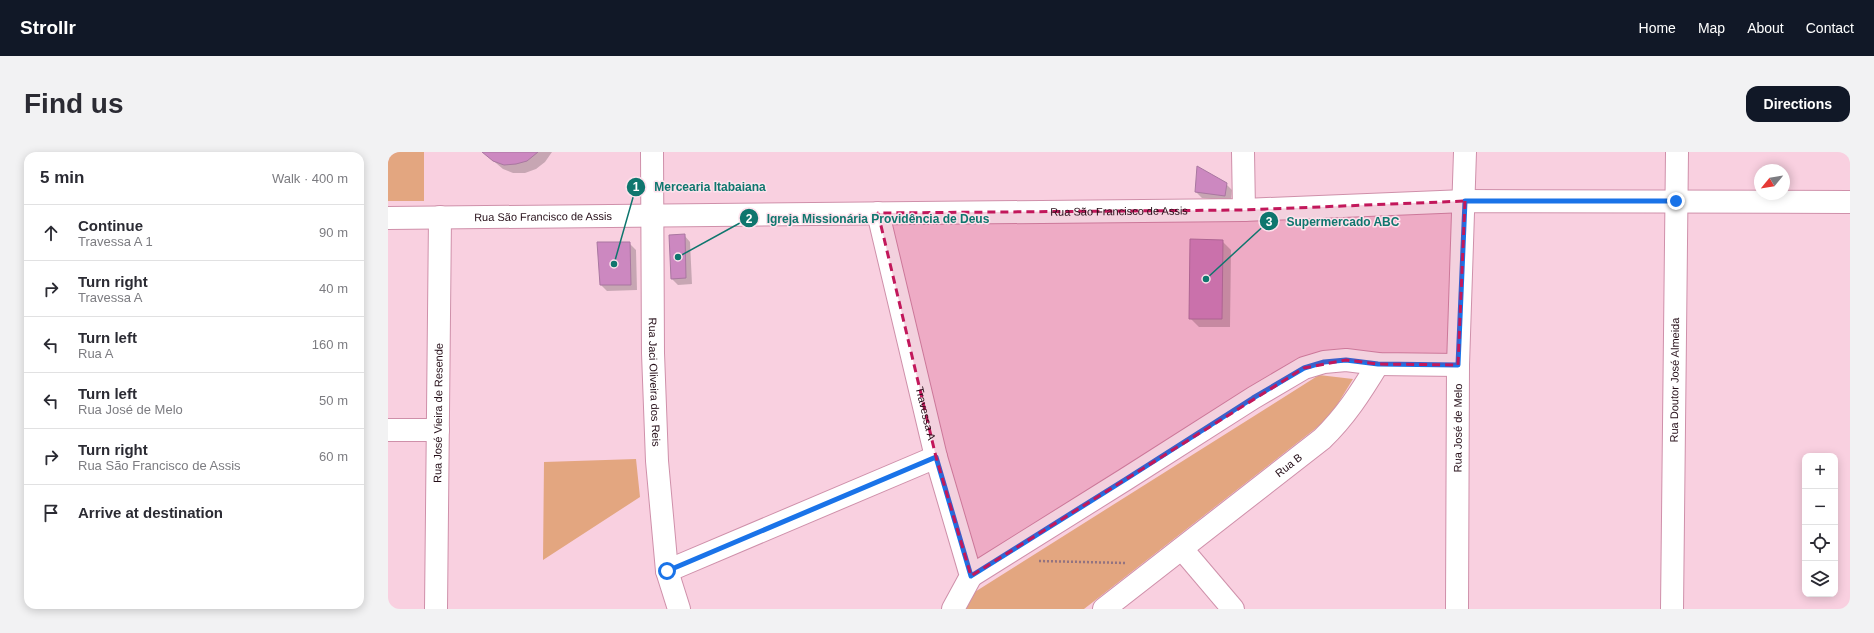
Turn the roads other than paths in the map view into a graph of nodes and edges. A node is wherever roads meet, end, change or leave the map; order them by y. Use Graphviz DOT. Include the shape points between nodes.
graph roads {
  1 [pos="652,152"];
  2 [pos="1465,152"];
  3 [pos="1677,152"];
  4 [pos="1241,153"];
  5 [pos="1465,201"];
  6 [pos="1676,201"];
  7 [pos="1850,202"];
  8 [pos="1244,210"];
  9 [pos="878,213"];
  10 [pos="652,214"];
  11 [pos="440,217"];
  12 [pos="388,218"];
  13 [pos="1378,364"];
  14 [pos="1458,365"];
  15 [pos="388,430"];
  16 [pos="438,430"];
  17 [pos="936,457"];
  18 [pos="1182,549"];
  19 [pos="667,571"];
  20 [pos="971,576"];
  21 [pos="436,609"];
  22 [pos="679,609"];
  23 [pos="953,609"];
  24 [pos="1104,609"];
  25 [pos="1233,609"];
  26 [pos="1457,609"];
  27 [pos="1672,609"];
  1 -- 10 [label="street, Rua Jaci Oliveira dos Reis"];
  2 -- 5 [label="street, Rua José de Melo"];
  3 -- 6 [label="street, Rua Doutor José Almeida"];
  4 -- 8 [label="street"];
  5 -- 6 [label="street, Rua São Francisco de Assis"];
  5 -- 8 [label="street, Rua São Francisco de Assis"];
  5 -- 14 [label="street, Rua José de Melo"];
  6 -- 7 [label="street, Rua São Francisco de Assis"];
  6 -- 27 [label="street, Rua Doutor José Almeida"];
  8 -- 9 [label="street, Rua São Francisco de Assis"];
  9 -- 10 [label="street, Rua São Francisco de Assis"];
  9 -- 17 [label="street, Travessa A"];
  10 -- 11 [label="street, Rua São Francisco de Assis"];
  10 -- 19 [label="street, Rua Jaci Oliveira dos Reis" via="657,461"];
  11 -- 12 [label="street, Rua São Francisco de Assis"];
  11 -- 16 [label="street, Rua José Vieira de Resende"];
  13 -- 14 [label="street"];
  13 -- 18 [label="street, Rua B" via="1339,424"];
  13 -- 20 [label="street" via="1346,360 1324,362 1288,376"];
  14 -- 26 [label="street, Rua José de Melo"];
  15 -- 16 [label="street"];
  16 -- 21 [label="street, Rua José Vieira de Resende"];
  17 -- 19 [label="street"];
  17 -- 20 [label="street, Travessa A"];
  18 -- 24 [label="street, Rua B"];
  18 -- 25 [label="street"];
  19 -- 22 [label="street, Rua Jaci Oliveira dos Reis"];
  20 -- 23 [label="street"];
}
